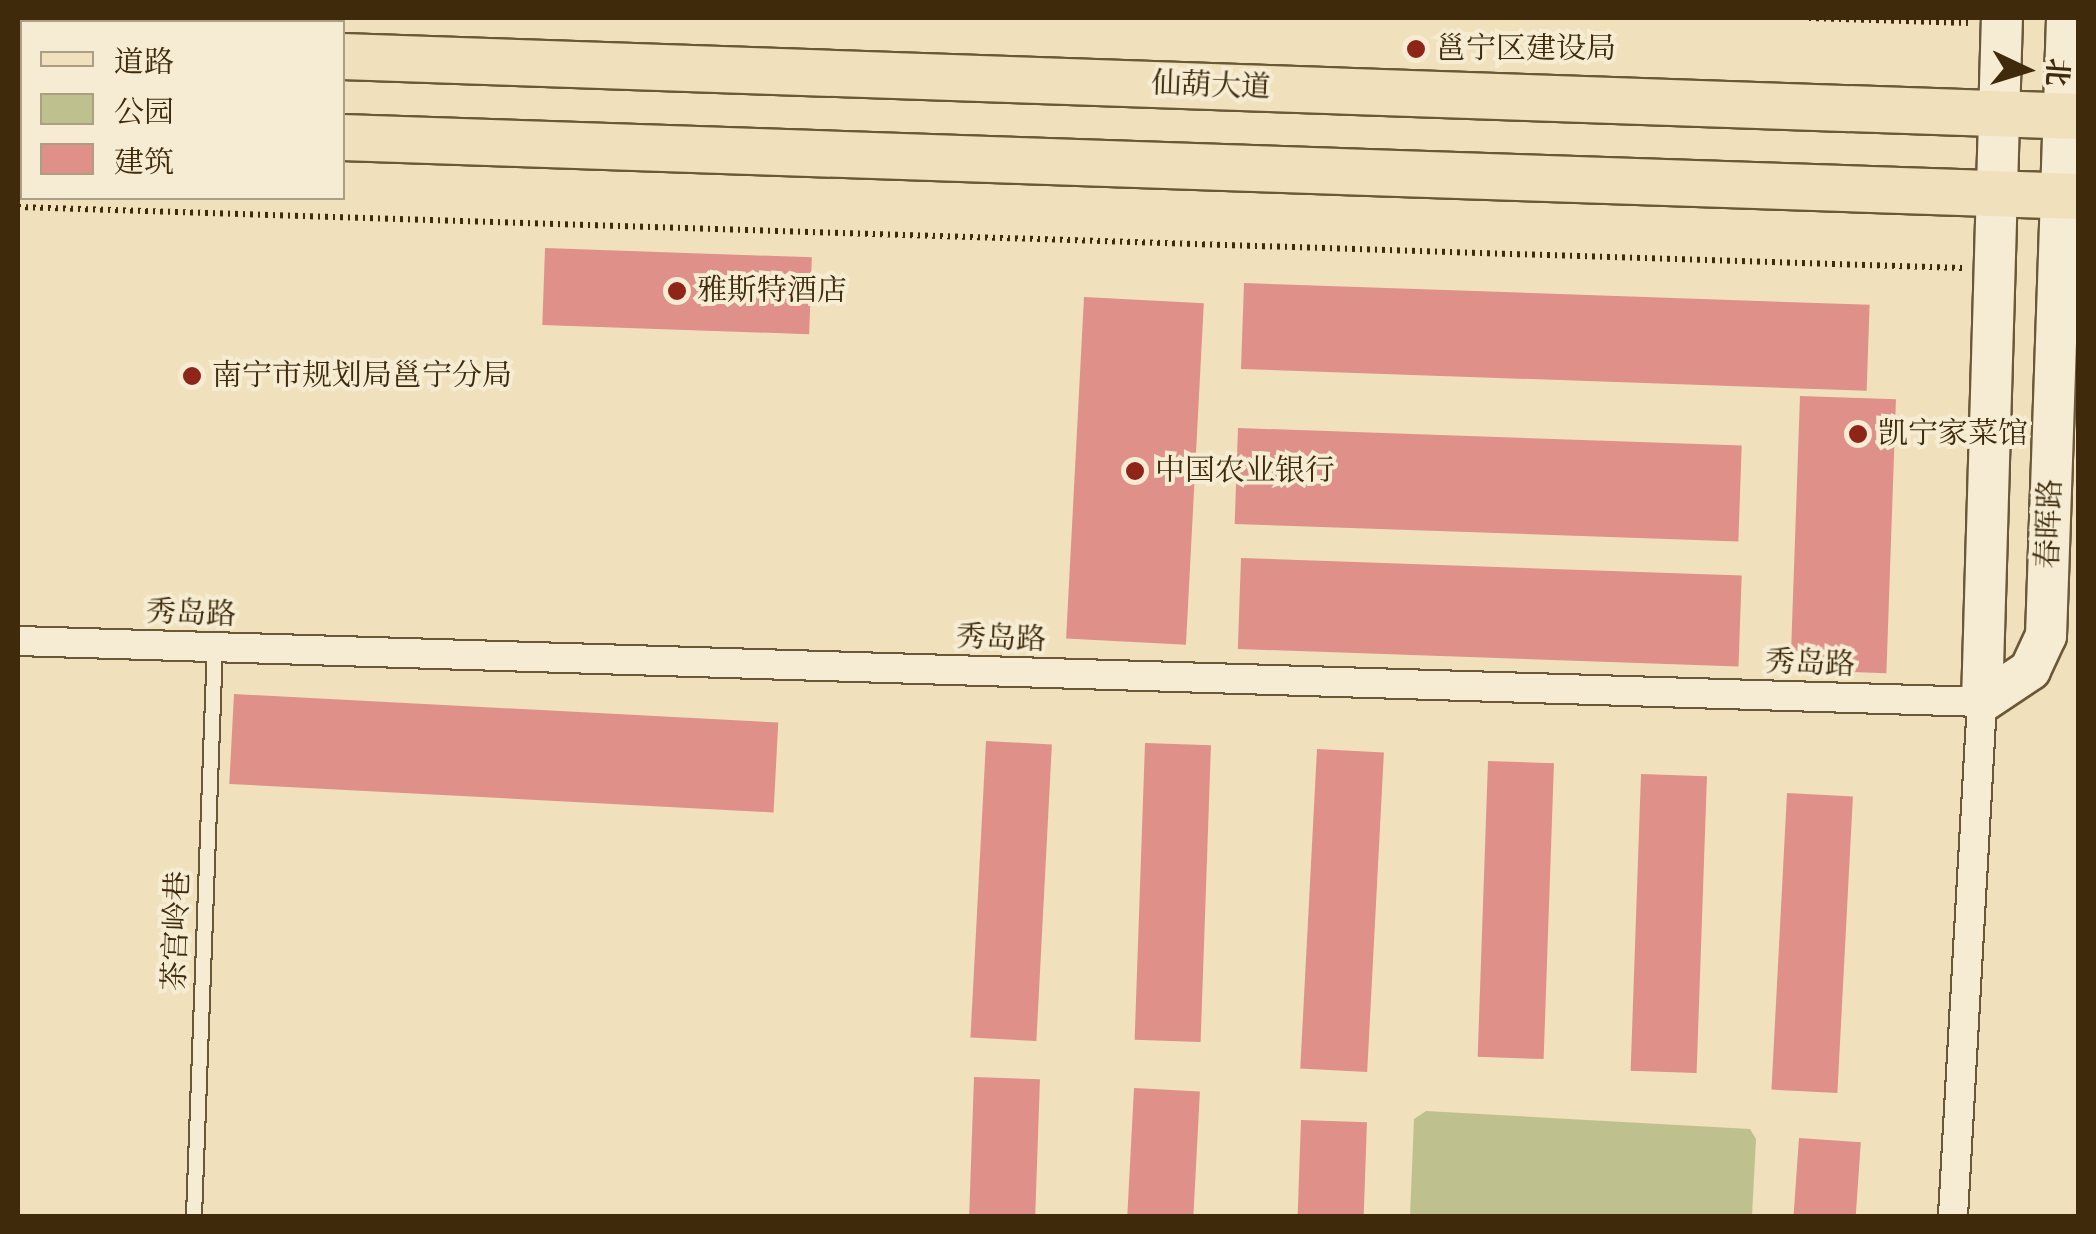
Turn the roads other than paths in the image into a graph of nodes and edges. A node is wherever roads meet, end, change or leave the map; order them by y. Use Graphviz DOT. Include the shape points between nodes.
graph roads {
  1 [pos="2068,18"];
  2 [pos="2002,21"];
  3 [pos="345,56"];
  4 [pos="1999,113"];
  5 [pos="2071,116"];
  6 [pos="345,137"];
  7 [pos="1997,193"];
  8 [pos="2070,195"];
  9 [pos="18,641"];
  10 [pos="215,647"];
  11 [pos="1982,702"];
  12 [pos="194,1216"];
  13 [pos="1953,1216"];
  1 -- 5 [label="street, 春晖路"];
  2 -- 4 [label="street, 春晖路"];
  3 -- 4 [label="main road, 仙葫大道"];
  4 -- 5 [label="main road, 仙葫大道"];
  4 -- 7 [label="street, 春晖路"];
  5 -- 8 [label="street, 春晖路"];
  6 -- 7 [label="main road"];
  7 -- 8 [label="main road"];
  7 -- 11 [label="street, 春晖路"];
  8 -- 11 [label="street, 春晖路" via="2046,636 2030,670"];
  9 -- 10 [label="street, 秀岛路"];
  10 -- 11 [label="street, 秀岛路"];
  10 -- 12 [label="lane, 茶宫岭巷"];
  11 -- 13 [label="street, 春晖路"];
}
